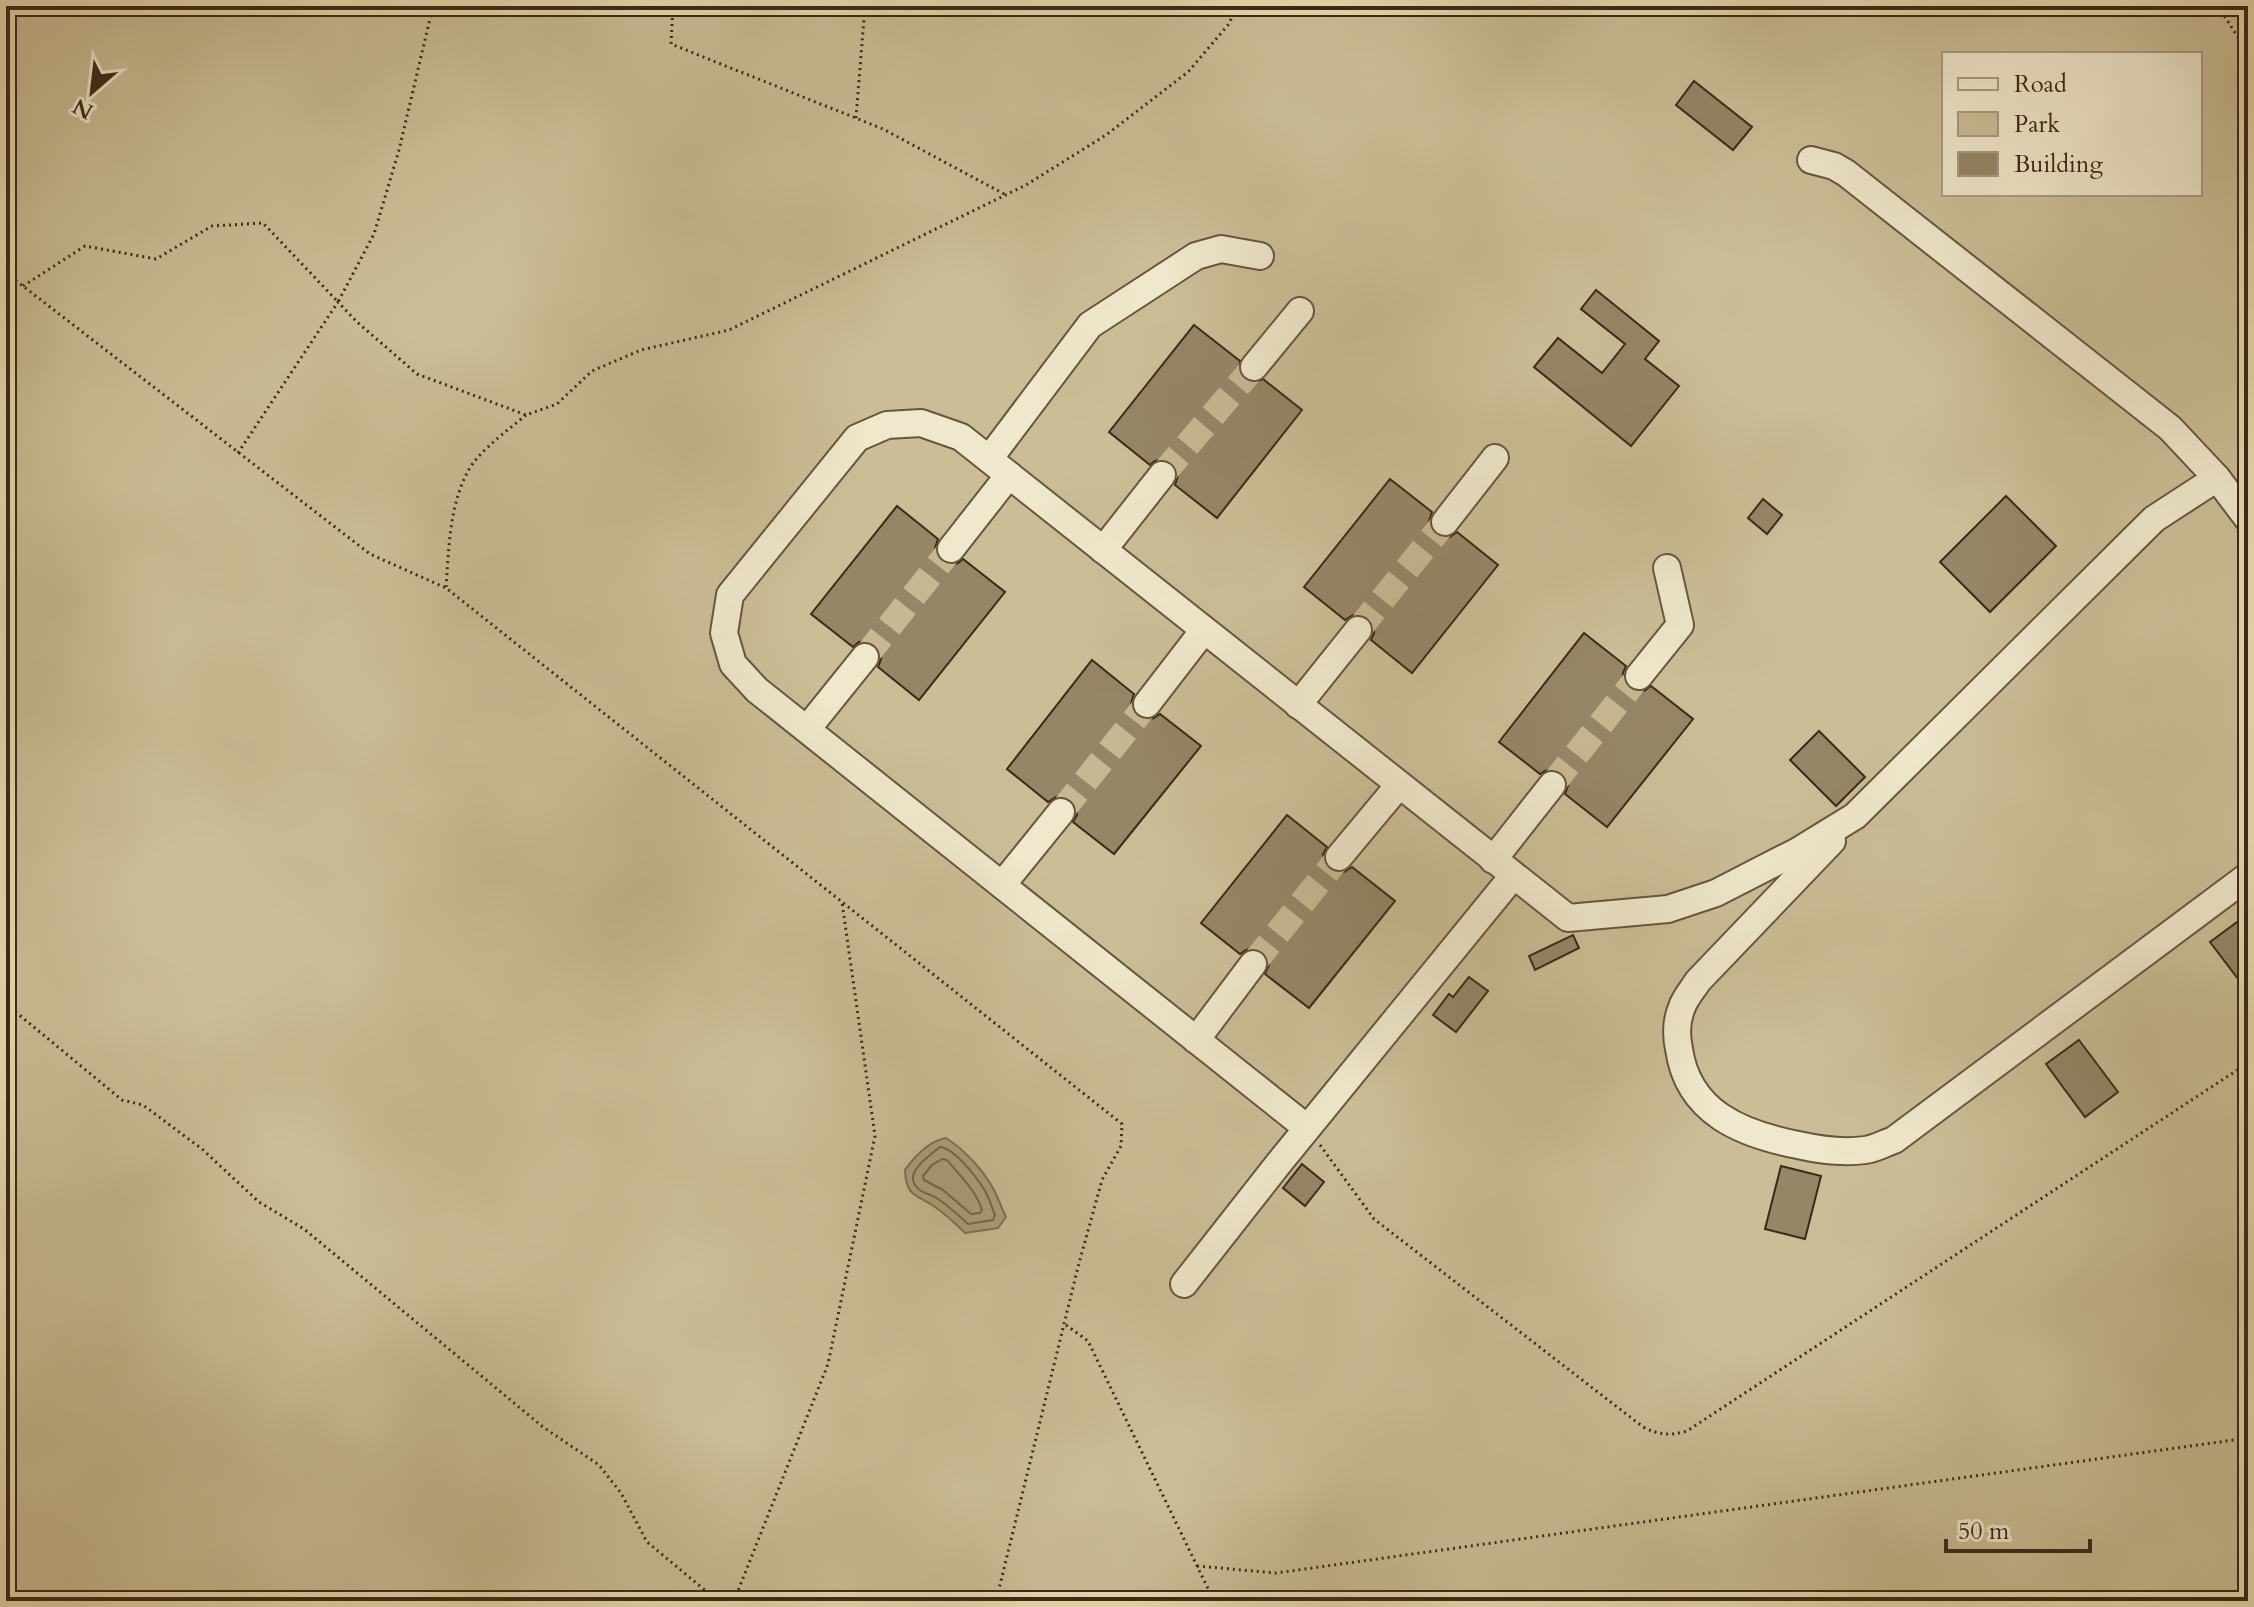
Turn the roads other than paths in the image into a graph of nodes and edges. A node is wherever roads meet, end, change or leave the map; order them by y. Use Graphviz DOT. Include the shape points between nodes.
graph roads {
  1 [pos="1811,160"];
  2 [pos="1260,256"];
  3 [pos="1300,311"];
  4 [pos="1254,367"];
  5 [pos="1495,458"];
  6 [pos="999,467"];
  7 [pos="1162,475"];
  8 [pos="2217,478"];
  9 [pos="2248,519"];
  10 [pos="1445,522"];
  11 [pos="951,549"];
  12 [pos="1103,550"];
  13 [pos="1667,568"];
  14 [pos="1204,630"];
  15 [pos="1358,630"];
  16 [pos="865,657"];
  17 [pos="1639,676"];
  18 [pos="1147,704"];
  19 [pos="1298,705"];
  20 [pos="807,729"];
  21 [pos="1399,785"];
  22 [pos="1552,785"];
  23 [pos="1061,812"];
  24 [pos="1855,816"];
  25 [pos="1339,857"];
  26 [pos="1503,868"];
  27 [pos="2248,876"];
  28 [pos="1002,885"];
  29 [pos="1253,964"];
  30 [pos="1196,1040"];
  31 [pos="1307,1128"];
  32 [pos="1184,1284"];
  1 -- 8 [label="lane" via="1846,173 2170,428"];
  2 -- 6 [label="lane" via="1221,249 1196,256 1090,325"];
  3 -- 4 [label="lane"];
  5 -- 10 [label="lane"];
  6 -- 11 [label="lane"];
  6 -- 12 [label="lane"];
  6 -- 20 [label="lane" via="961,437 921,423 887,425 857,438 730,595 724,633 733,664"];
  7 -- 12 [label="lane"];
  8 -- 9 [label="lane"];
  8 -- 24 [label="lane" via="2154,519"];
  12 -- 14 [label="lane"];
  13 -- 17 [label="lane" via="1680,625"];
  14 -- 18 [label="lane"];
  14 -- 19 [label="lane"];
  15 -- 19 [label="lane"];
  16 -- 20 [label="lane"];
  19 -- 21 [label="lane"];
  20 -- 28 [label="lane"];
  21 -- 25 [label="lane"];
  21 -- 26 [label="lane"];
  22 -- 26 [label="lane"];
  23 -- 28 [label="lane"];
  24 -- 26 [label="lane" via="1716,893 1668,909 1568,918"];
  24 -- 27 [label="lane" via="1698,981 1682,1006 1676,1033 1690,1087 1711,1110 1738,1128 1823,1150 1867,1150 1894,1140"];
  26 -- 31 [label="lane"];
  28 -- 30 [label="lane"];
  29 -- 30 [label="lane"];
  30 -- 31 [label="lane"];
  31 -- 32 [label="lane"];
}
